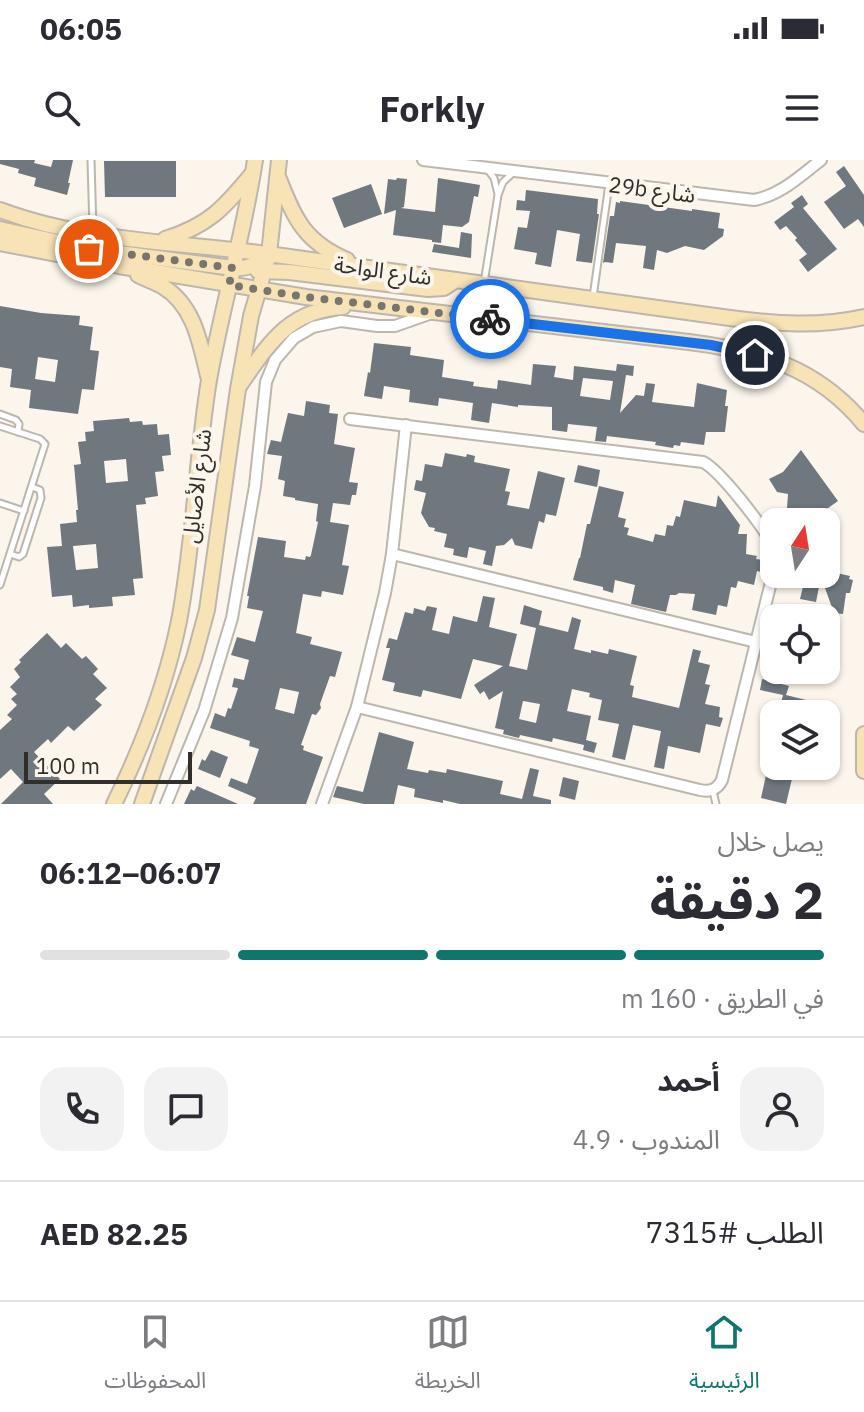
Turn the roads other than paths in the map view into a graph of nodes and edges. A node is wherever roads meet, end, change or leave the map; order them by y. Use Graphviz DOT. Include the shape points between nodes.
graph roads {
  1 [pos="91,160"];
  2 [pos="279,160"];
  3 [pos="423,160"];
  4 [pos="821,160"];
  5 [pos="254,166"];
  6 [pos="486,168"];
  7 [pos="515,172"];
  8 [pos="277,176"];
  9 [pos="609,183"];
  10 [pos="498,195"];
  11 [pos="0,210"];
  12 [pos="0,229"];
  13 [pos="93,234"];
  14 [pos="157,241"];
  15 [pos="0,243"];
  16 [pos="238,250"];
  17 [pos="269,254"];
  18 [pos="119,266"];
  19 [pos="233,268"];
  20 [pos="264,270"];
  21 [pos="382,271"];
  22 [pos="456,280"];
  23 [pos="484,284"];
  24 [pos="229,285"];
  25 [pos="258,290"];
  26 [pos="592,299"];
  27 [pos="379,306"];
  28 [pos="434,313"];
  29 [pos="864,317"];
  30 [pos="209,381"];
  31 [pos="238,389"];
  32 [pos="0,414"];
  33 [pos="350,419"];
  34 [pos="864,424"];
  35 [pos="406,425"];
  36 [pos="0,426"];
  37 [pos="18,432"];
  38 [pos="32,487"];
  39 [pos="0,503"];
  40 [pos="24,511"];
  41 [pos="760,528"];
  42 [pos="10,554"];
  43 [pos="392,554"];
  44 [pos="2,576"];
  45 [pos="0,585"];
  46 [pos="770,588"];
  47 [pos="756,642"];
  48 [pos="357,707"];
  49 [pos="864,734"];
  50 [pos="864,771"];
  51 [pos="713,790"];
  52 [pos="114,804"];
  53 [pos="142,804"];
  54 [pos="166,804"];
  55 [pos="322,804"];
  56 [pos="716,804"];
  1 -- 13 [label="lane"];
  2 -- 8 [label="main road, شارع الأصايل"];
  3 -- 6 [label="street, 29b شارع"];
  4 -- 9 [label="street, 29b شارع" via="779,192 754,200"];
  5 -- 14 [label="main road" via="225,207 207,221"];
  5 -- 16 [label="main road, شارع الأصايل"];
  6 -- 7 [label="street, 29b شارع"];
  6 -- 10 [label="lane"];
  7 -- 9 [label="street, 29b شارع"];
  7 -- 10 [label="lane"];
  8 -- 17 [label="main road, شارع الأصايل"];
  8 -- 21 [label="main road" via="297,222 316,243 350,262"];
  9 -- 26 [label="lane"];
  10 -- 23 [label="lane"];
  11 -- 13 [label="main road, شارع الواحة"];
  12 -- 19 [label="main road" via="89,249"];
  13 -- 14 [label="main road, شارع الواحة"];
  14 -- 16 [label="main road, شارع الواحة"];
  15 -- 18 [label="main road, شارع الواحة"];
  16 -- 17 [label="main road, شارع الواحة"];
  16 -- 19 [label="main road, شارع الأصايل"];
  17 -- 19 [label="main road" via="257,264"];
  17 -- 20 [label="main road, شارع الأصايل"];
  17 -- 21 [label="main road, شارع الواحة"];
  18 -- 24 [label="main road, شارع الواحة"];
  18 -- 30 [label="main road" via="162,286 184,306 198,333"];
  19 -- 24 [label="main road, شارع الأصايل"];
  20 -- 22 [label="main road" via="428,289"];
  20 -- 24 [label="main road"];
  20 -- 25 [label="main road, شارع الأصايل"];
  21 -- 22 [label="main road, شارع الواحة"];
  22 -- 23 [label="main road, شارع الواحة"];
  23 -- 26 [label="main road, شارع الواحة"];
  24 -- 25 [label="main road, شارع الواحة"];
  24 -- 30 [label="main road, شارع الأصايل"];
  25 -- 27 [label="main road, شارع الواحة"];
  25 -- 31 [label="main road, شارع الأصايل"];
  26 -- 29 [label="main road, شارع الواحة" via="776,323 823,324"];
  27 -- 28 [label="main road, شارع الواحة"];
  27 -- 31 [label="main road" via="324,310 285,327"];
  28 -- 34 [label="main road, شارع الواحة" via="733,349 816,379"];
  28 -- 54 [label="street" via="395,326 341,321 313,327 294,338 275,360 266,382 232,618 204,711"];
  30 -- 52 [label="main road, شارع الأصايل" via="176,634 150,724"];
  31 -- 53 [label="main road, شارع الأصايل" via="207,610"];
  32 -- 37 [label="lane" via="18,422"];
  33 -- 35 [label="street"];
  35 -- 41 [label="street" via="703,462 723,478"];
  35 -- 43 [label="street"];
  36 -- 37 [label="lane"];
  37 -- 38 [label="lane" via="44,441"];
  38 -- 40 [label="lane"];
  38 -- 42 [label="lane" via="40,490 41,498 23,554"];
  39 -- 40 [label="lane"];
  40 -- 42 [label="lane"];
  42 -- 44 [label="lane"];
  43 -- 47 [label="street"];
  43 -- 48 [label="street"];
  44 -- 45 [label="lane"];
  46 -- 47 [label="street"];
  47 -- 51 [label="street" via="722,780"];
  48 -- 51 [label="street"];
  48 -- 55 [label="street"];
  49 -- 50 [label="main road"];
  51 -- 56 [label="lane"];
}
